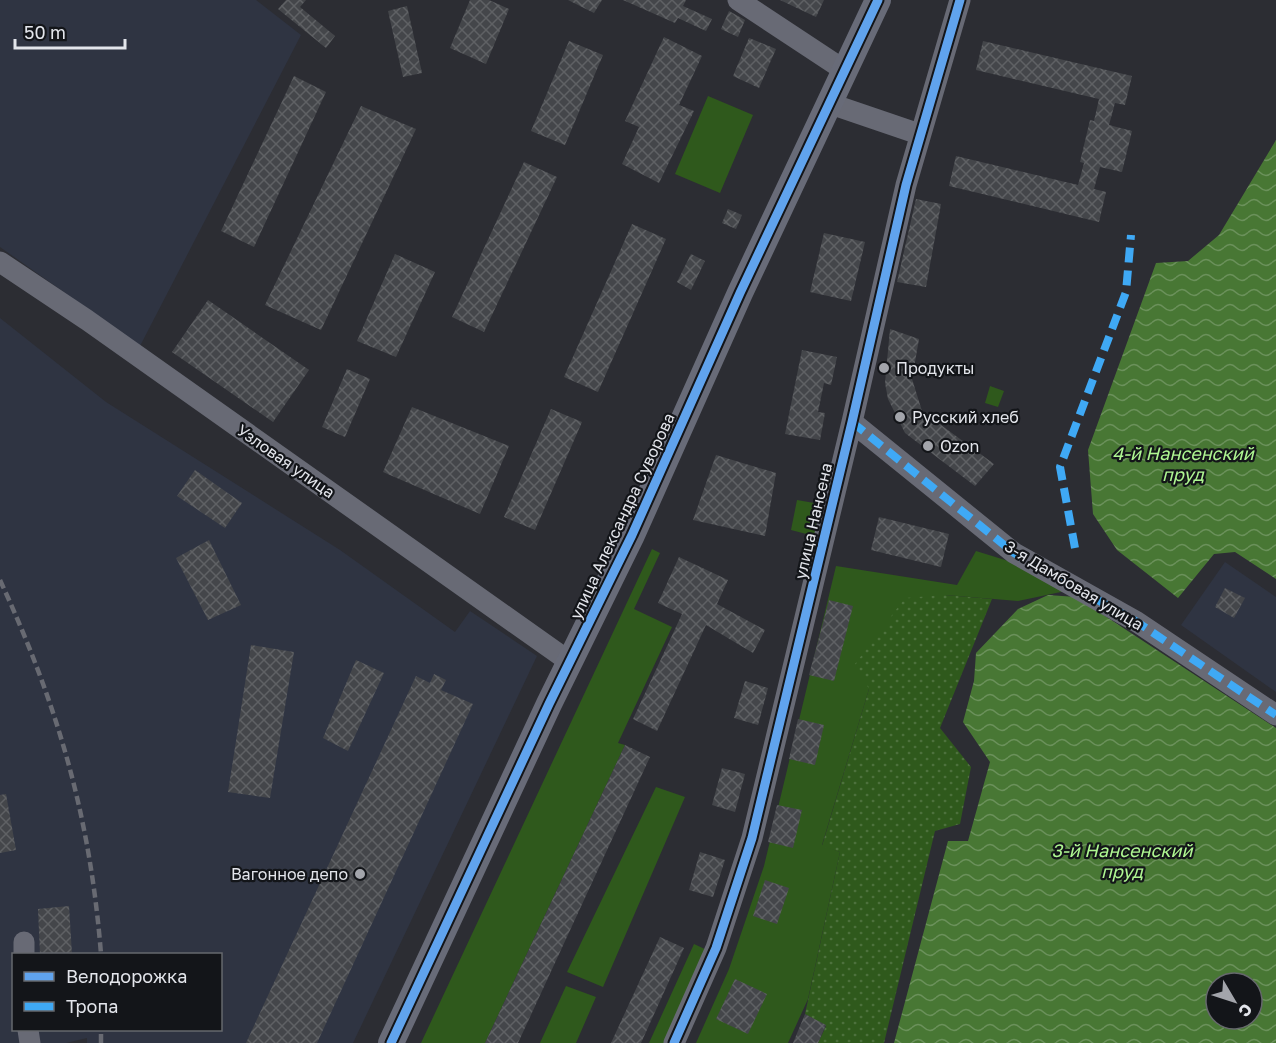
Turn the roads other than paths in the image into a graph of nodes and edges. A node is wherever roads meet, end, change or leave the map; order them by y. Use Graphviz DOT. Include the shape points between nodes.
graph roads {
  1 [pos="738,0"];
  2 [pos="878,0"];
  3 [pos="960,0"];
  4 [pos="844,70"];
  5 [pos="828,103"];
  6 [pos="919,134"];
  7 [pos="0,262"];
  8 [pos="852,422"];
  9 [pos="570,662"];
  10 [pos="1276,716"];
  11 [pos="391,1043"];
  12 [pos="674,1043"];
  1 -- 4 [label="street"];
  2 -- 4 [label="main road, улица Александра Суворова"];
  3 -- 6 [label="street, улица Нансена"];
  4 -- 5 [label="main road, улица Александра Суворова"];
  5 -- 6 [label="street"];
  5 -- 9 [label="main road, улица Александра Суворова" via="632,535"];
  6 -- 8 [label="street, улица Нансена"];
  7 -- 9 [label="street, Узловая улица"];
  8 -- 10 [label="street, 3-я Дамбовая улица" via="1014,553 1137,622"];
  8 -- 12 [label="street, улица Нансена" via="752,838 716,948"];
  9 -- 11 [label="main road, улица Александра Суворова"];
}
